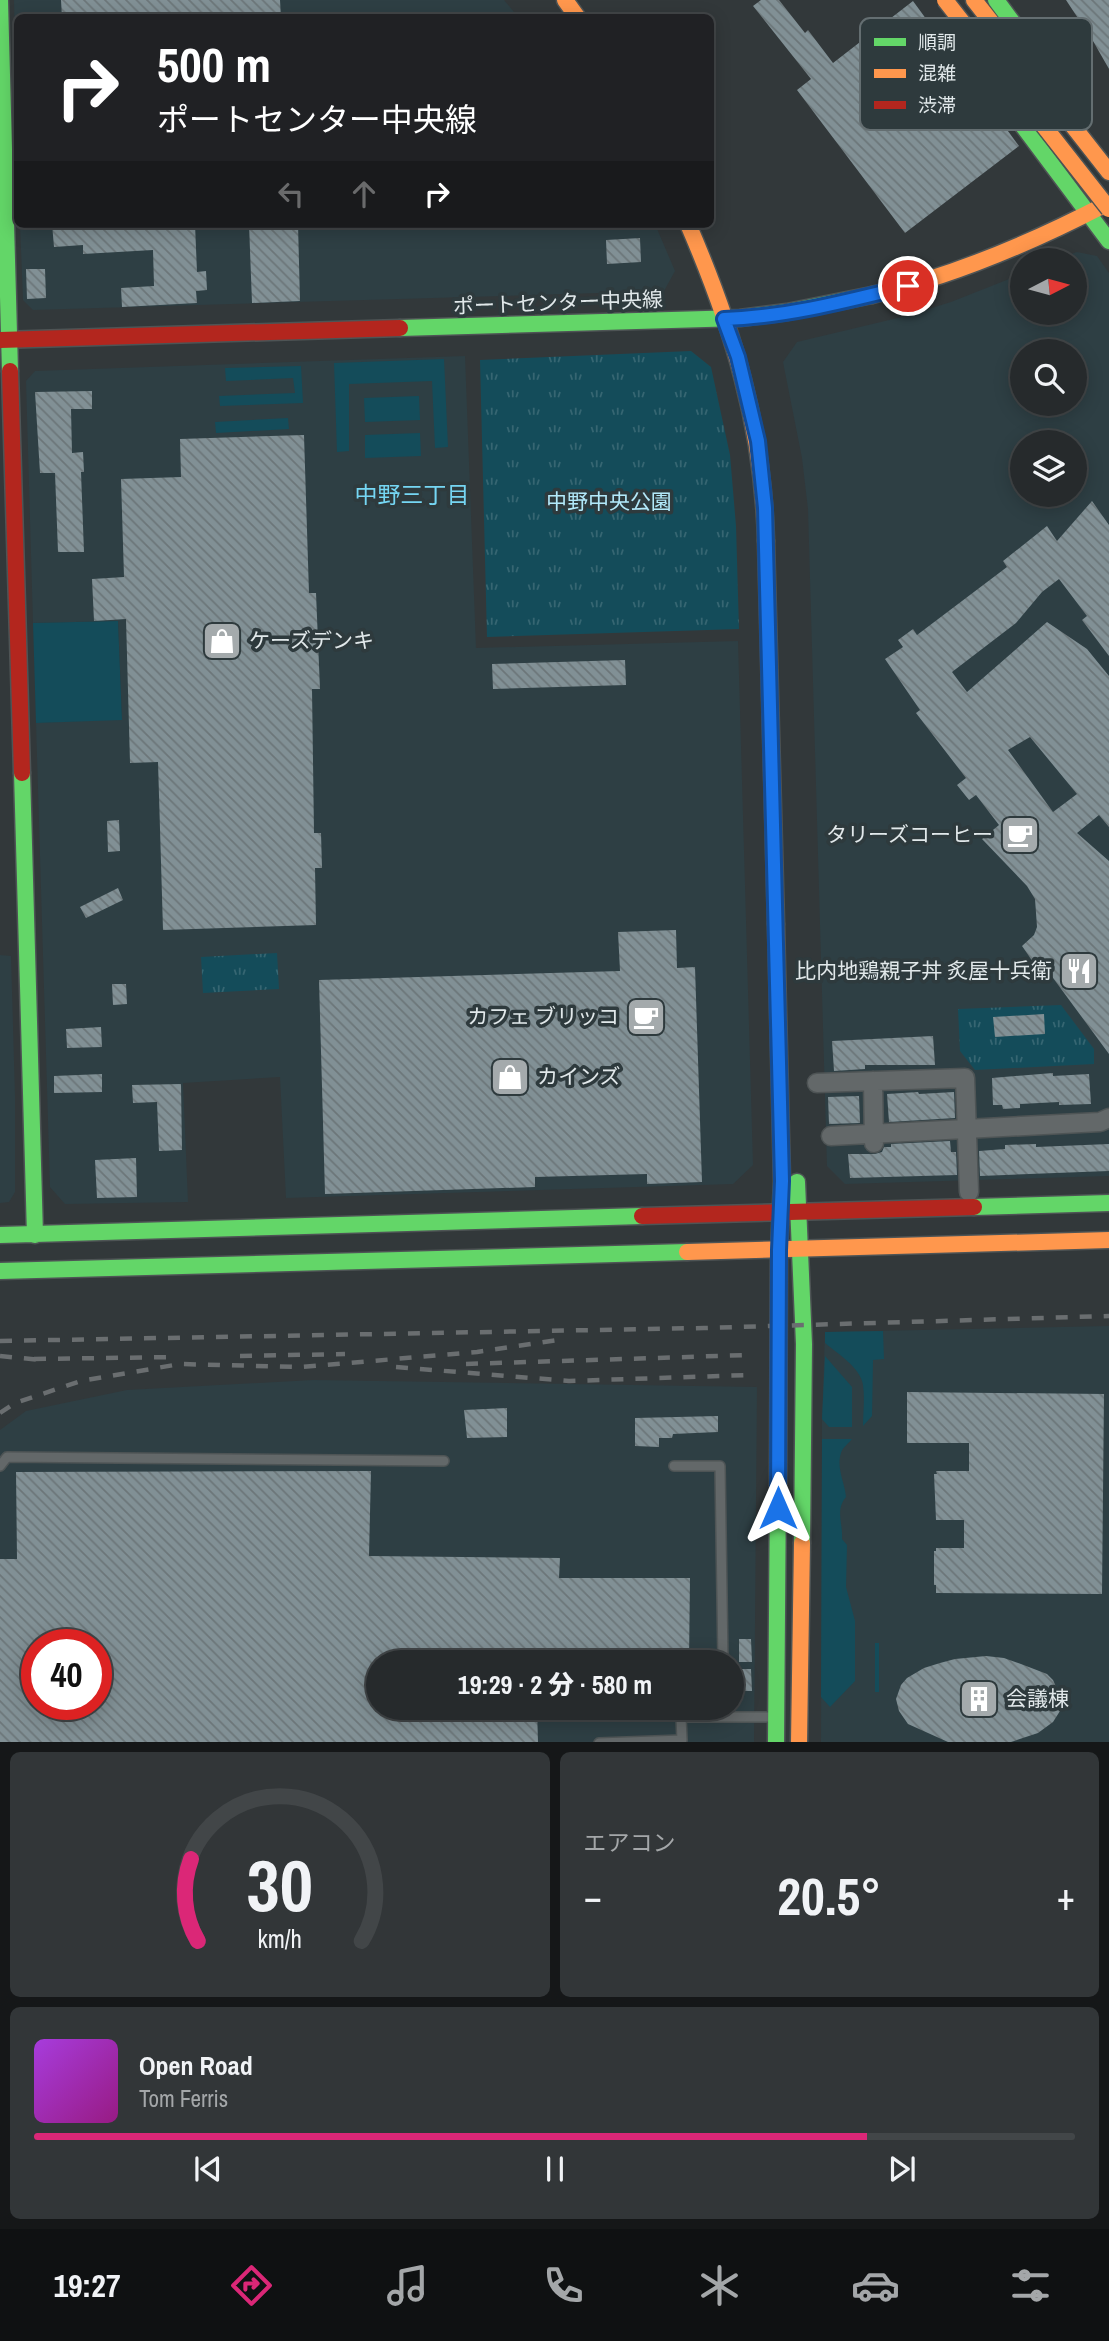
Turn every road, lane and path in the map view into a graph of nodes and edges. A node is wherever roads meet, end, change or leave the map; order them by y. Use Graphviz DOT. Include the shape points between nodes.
graph roads {
  1 [pos="928,0"];
  2 [pos="945,0"];
  3 [pos="974,0"];
  4 [pos="996,0"];
  5 [pos="0,1"];
  6 [pos="942,18"];
  7 [pos="959,18"];
  8 [pos="988,18"];
  9 [pos="1009,18"];
  10 [pos="1092,128"];
  11 [pos="1026,130"];
  12 [pos="1047,130"];
  13 [pos="1075,130"];
  14 [pos="1109,151"];
  15 [pos="1109,173"];
  16 [pos="1109,202"];
  17 [pos="1109,209"];
  18 [pos="1089,214"];
  19 [pos="690,228"];
  20 [pos="705,228"];
  21 [pos="1109,241"];
  22 [pos="732,318"];
  23 [pos="5,340"];
  24 [pos="784,617"];
  25 [pos="786,695"];
  26 [pos="873,1081"];
  27 [pos="817,1083"];
  28 [pos="1109,1118"];
  29 [pos="967,1129"];
  30 [pos="831,1136"];
  31 [pos="874,1138"];
  32 [pos="970,1192"];
  33 [pos="1109,1203"];
  34 [pos="790,1212"];
  35 [pos="35,1234"];
  36 [pos="0,1236"];
  37 [pos="1109,1240"];
  38 [pos="802,1249"];
  39 [pos="779,1250"];
  40 [pos="0,1270"];
  41 [pos="444,1461"];
  42 [pos="0,1466"];
  43 [pos="674,1466"];
  44 [pos="723,1650"];
  45 [pos="744,1715"];
  46 [pos="776,1717"];
  47 [pos="681,1720"];
  48 [pos="599,1742"];
  49 [pos="776,1742"];
  50 [pos="799,1742"];
  1 -- 6 [label="main road"];
  2 -- 7 [label="main road, bridge"];
  3 -- 8 [label="main road"];
  4 -- 9 [label="main road"];
  5 -- 23 [label="main road"];
  10 -- 14 [label="main road"];
  11 -- 18 [label="main road"];
  12 -- 17 [label="main road, bridge"];
  13 -- 15 [label="main road"];
  16 -- 18 [label="main road, ポートセンター中央線"];
  18 -- 21 [label="main road"];
  18 -- 22 [label="main road, ポートセンター中央線" via="908,286 778,315"];
  19 -- 22 [label="main road"];
  20 -- 22 [label="main road"];
  22 -- 23 [label="main road, ポートセンター中央線"];
  22 -- 24 [label="main road" via="752,355 772,439"];
  22 -- 34 [label="main road" via="758,441 765,508"];
  23 -- 35 [label="main road"];
  25 -- 34 [label="main road"];
  26 -- 27 [label="street"];
  26 -- 29 [label="street" via="965,1078"];
  26 -- 31 [label="street"];
  28 -- 29 [label="street"];
  29 -- 31 [label="street"];
  29 -- 32 [label="street"];
  30 -- 31 [label="street"];
  33 -- 34 [label="main road"];
  34 -- 35 [label="main road"];
  34 -- 38 [label="main road"];
  34 -- 39 [label="main road"];
  35 -- 36 [label="main road"];
  37 -- 38 [label="main road"];
  38 -- 39 [label="main road"];
  38 -- 50 [label="main road"];
  39 -- 40 [label="main road"];
  39 -- 46 [label="main road"];
  41 -- 42 [label="lane" via="6,1457"];
  43 -- 44 [label="lane" via="720,1466"];
  45 -- 46 [label="lane"];
  46 -- 49 [label="main road"];
  47 -- 48 [label="lane" via="682,1740"];
}
